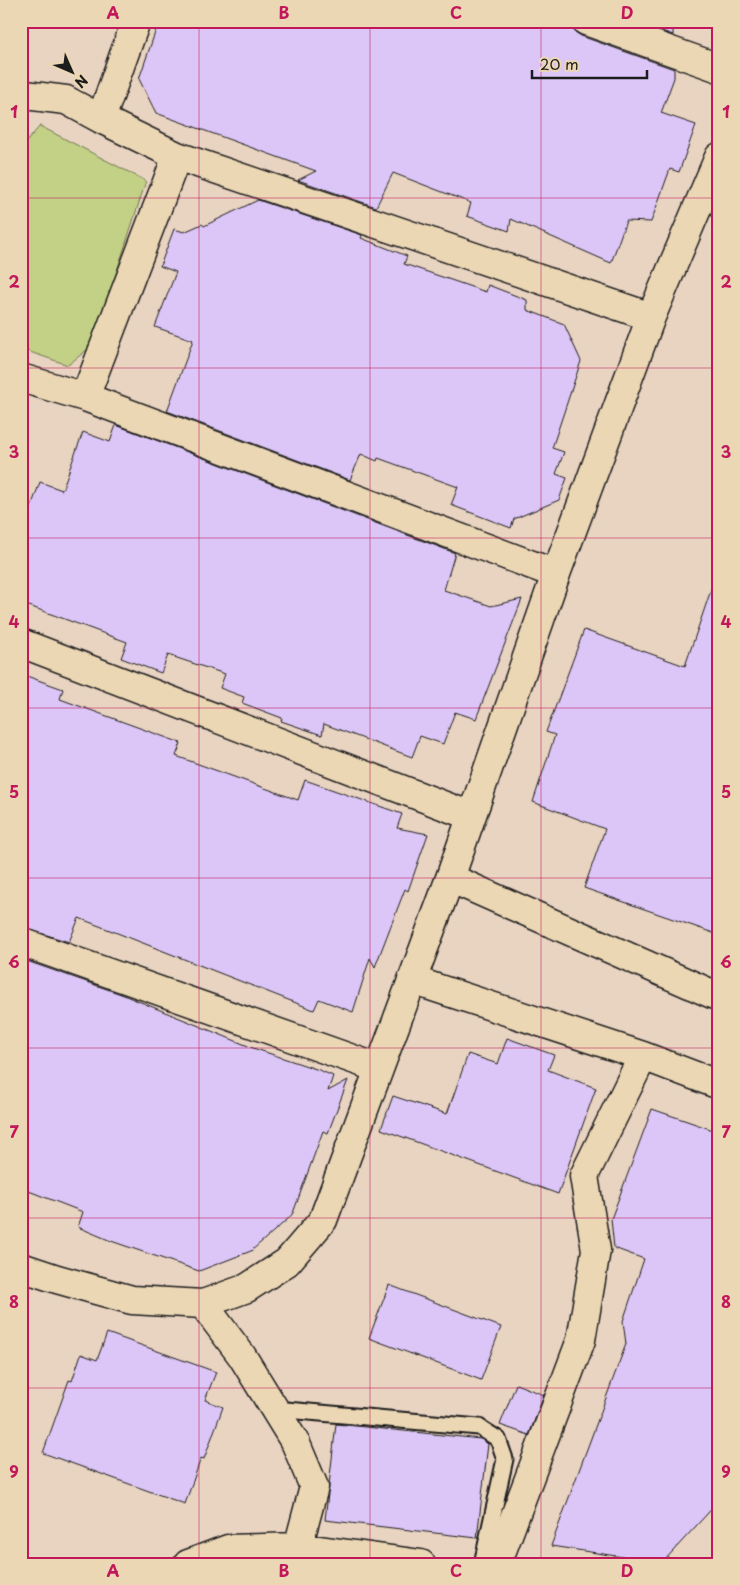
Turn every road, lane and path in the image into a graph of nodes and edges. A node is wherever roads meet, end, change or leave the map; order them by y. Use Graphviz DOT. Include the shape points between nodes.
graph roads {
  1 [pos="136,21"];
  2 [pos="586,21"];
  3 [pos="719,68"];
  4 [pos="22,96"];
  5 [pos="101,118"];
  6 [pos="177,156"];
  7 [pos="717,167"];
  8 [pos="651,317"];
  9 [pos="21,378"];
  10 [pos="85,397"];
  11 [pos="556,574"];
  12 [pos="21,643"];
  13 [pos="471,816"];
  14 [pos="450,878"];
  15 [pos="21,942"];
  16 [pos="412,980"];
  17 [pos="719,997"];
  18 [pos="643,1056"];
  19 [pos="378,1068"];
  20 [pos="719,1082"];
  21 [pos="21,1267"];
  22 [pos="203,1304"];
  23 [pos="274,1409"];
  24 [pos="298,1547"];
  25 [pos="188,1564"];
  26 [pos="421,1564"];
  27 [pos="482,1564"];
  28 [pos="496,1564"];
  1 -- 5 [label="street"];
  2 -- 3 [label="street"];
  4 -- 5 [label="street" via="66,100"];
  5 -- 6 [label="street"];
  6 -- 8 [label="street"];
  6 -- 10 [label="street"];
  7 -- 8 [label="street"];
  8 -- 11 [label="street"];
  9 -- 10 [label="street"];
  10 -- 11 [label="street"];
  11 -- 13 [label="street"];
  12 -- 13 [label="street"];
  13 -- 14 [label="street"];
  14 -- 16 [label="street"];
  14 -- 17 [label="street"];
  15 -- 19 [label="street"];
  16 -- 18 [label="street"];
  16 -- 19 [label="street"];
  18 -- 20 [label="street" via="714,1083"];
  18 -- 28 [label="street" via="584,1176 596,1250 581,1340"];
  19 -- 22 [label="street" via="323,1220 287,1262 246,1288"];
  21 -- 22 [label="street" via="132,1300"];
  22 -- 23 [label="street" via="242,1356"];
  23 -- 24 [label="street" via="296,1444 314,1487"];
  23 -- 27 [label="lane" via="479,1427 498,1439 505,1459"];
  24 -- 25 [label="street" via="228,1549"];
  24 -- 26 [label="street"];
}
